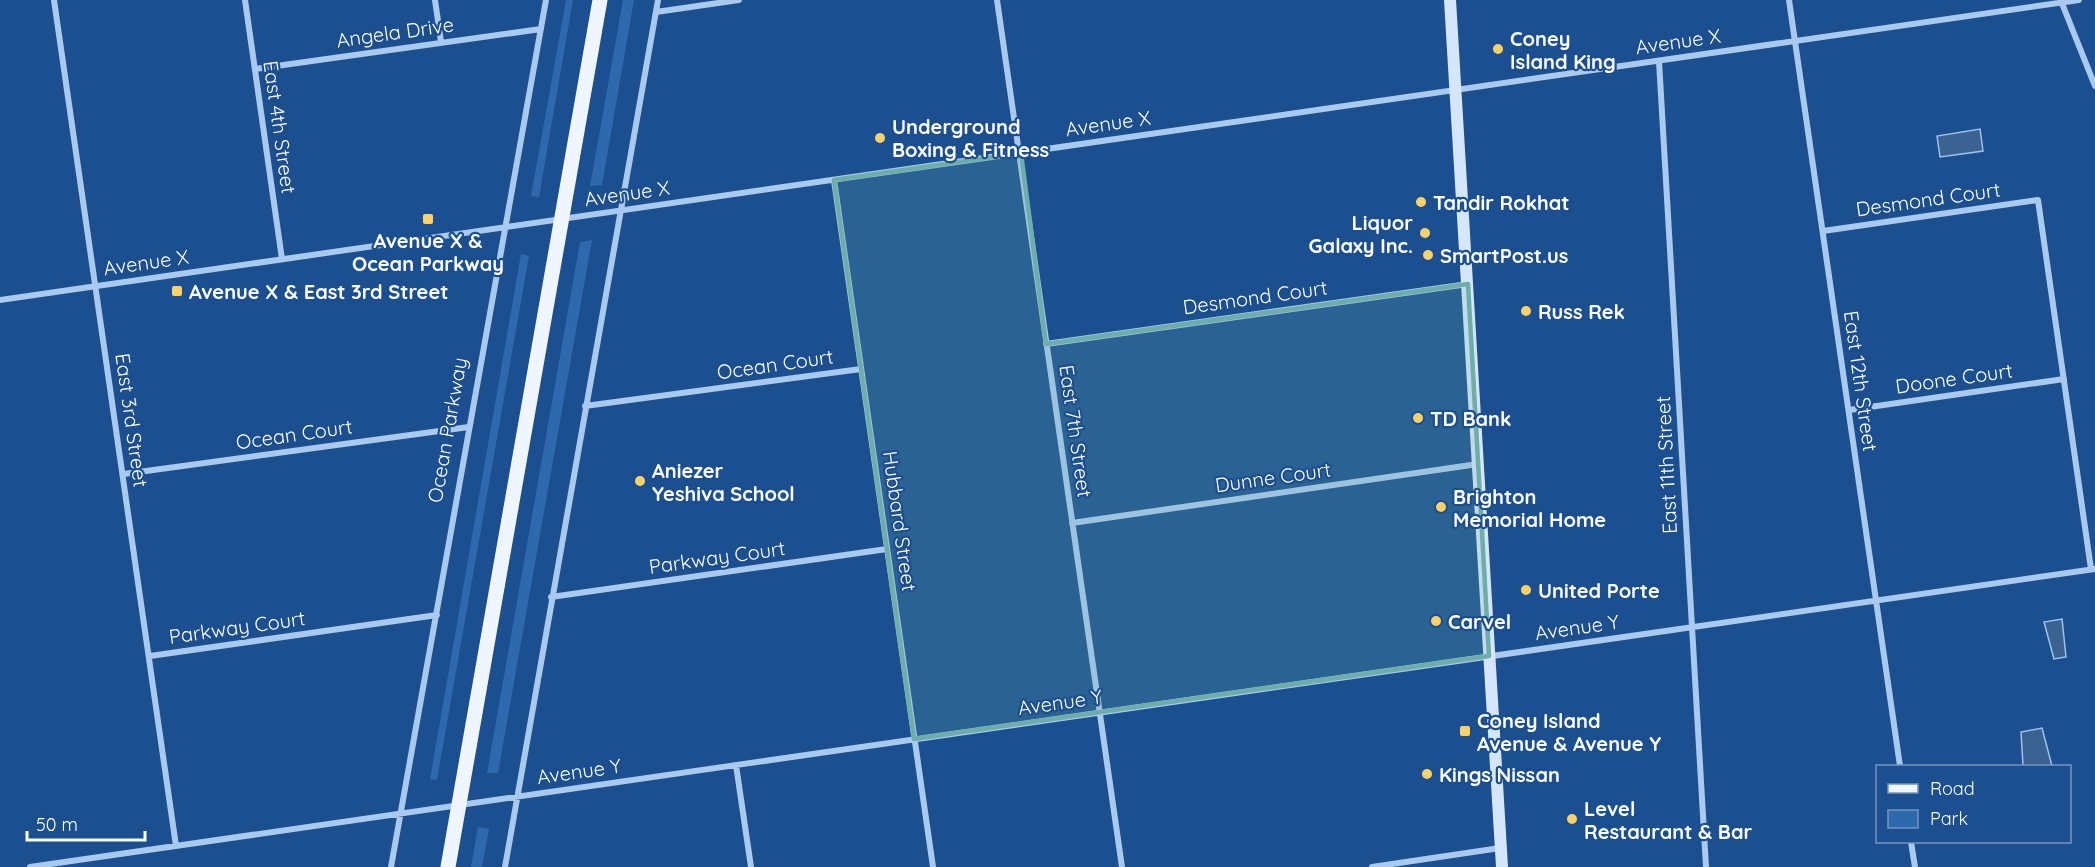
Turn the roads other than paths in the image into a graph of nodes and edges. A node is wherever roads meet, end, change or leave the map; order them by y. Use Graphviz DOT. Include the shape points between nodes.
graph roads {
  1 [pos="54,0"];
  2 [pos="245,0"];
  3 [pos="435,0"];
  4 [pos="546,0"];
  5 [pos="600,0"];
  6 [pos="658,0"];
  7 [pos="739,0"];
  8 [pos="997,0"];
  9 [pos="1450,0"];
  10 [pos="1790,0"];
  11 [pos="2079,0"];
  12 [pos="2061,1"];
  13 [pos="656,12"];
  14 [pos="541,29"];
  15 [pos="1795,41"];
  16 [pos="441,42"];
  17 [pos="1659,61"];
  18 [pos="255,69"];
  19 [pos="2095,86"];
  20 [pos="1456,90"];
  21 [pos="1021,153"];
  22 [pos="834,180"];
  23 [pos="620,211"];
  24 [pos="562,219"];
  25 [pos="503,227"];
  26 [pos="1823,231"];
  27 [pos="282,259"];
  28 [pos="1468,284"];
  29 [pos="96,286"];
  30 [pos="0,300"];
  31 [pos="1046,344"];
  32 [pos="861,369"];
  33 [pos="2064,379"];
  34 [pos="585,406"];
  35 [pos="1849,410"];
  36 [pos="469,427"];
  37 [pos="1478,464"];
  38 [pos="124,474"];
  39 [pos="1072,523"];
  40 [pos="887,549"];
  41 [pos="2093,569"];
  42 [pos="551,597"];
  43 [pos="1876,600"];
  44 [pos="436,615"];
  45 [pos="1692,627"];
  46 [pos="150,656"];
  47 [pos="1489,656"];
  48 [pos="1100,712"];
  49 [pos="914,739"];
  50 [pos="736,765"];
  51 [pos="1900,765"];
  52 [pos="518,797"];
  53 [pos="459,805"];
  54 [pos="400,814"];
  55 [pos="1911,843"];
  56 [pos="176,846"];
  57 [pos="1501,848"];
  58 [pos="30,867"];
  59 [pos="391,867"];
  60 [pos="448,867"];
  61 [pos="505,867"];
  62 [pos="751,867"];
  63 [pos="933,867"];
  64 [pos="1122,867"];
  65 [pos="1372,867"];
  66 [pos="1502,867"];
  67 [pos="1706,867"];
  68 [pos="1915,867"];
  1 -- 29 [label="street, East 3rd Street"];
  2 -- 18 [label="street, East 4th Street"];
  3 -- 16 [label="street"];
  4 -- 14 [label="street, Ocean Parkway"];
  5 -- 24 [label="main road"];
  6 -- 13 [label="street"];
  7 -- 13 [label="street"];
  8 -- 21 [label="street, East 7th Street"];
  9 -- 20 [label="main road"];
  10 -- 15 [label="street, East 12th Street"];
  11 -- 12 [label="street, Avenue X"];
  12 -- 15 [label="street, Avenue X"];
  12 -- 19 [label="street"];
  13 -- 23 [label="street"];
  14 -- 16 [label="street, Angela Drive"];
  14 -- 25 [label="street, Ocean Parkway"];
  15 -- 17 [label="street, Avenue X"];
  15 -- 26 [label="street, East 12th Street"];
  16 -- 18 [label="street, Angela Drive"];
  17 -- 20 [label="street, Avenue X"];
  17 -- 45 [label="street, East 11th Street"];
  18 -- 27 [label="street, East 4th Street"];
  20 -- 21 [label="street, Avenue X"];
  20 -- 28 [label="main road"];
  21 -- 22 [label="street, Avenue X"];
  21 -- 31 [label="street, East 7th Street"];
  22 -- 23 [label="street, Avenue X"];
  22 -- 32 [label="street, Hubbard Street"];
  23 -- 24 [label="street, Avenue X"];
  23 -- 34 [label="street"];
  24 -- 25 [label="street, Avenue X"];
  24 -- 53 [label="main road"];
  25 -- 27 [label="street, Avenue X"];
  25 -- 36 [label="street, Ocean Parkway"];
  26 -- 33 [label="street, Desmond Court" via="2038,200"];
  26 -- 35 [label="street, East 12th Street"];
  27 -- 29 [label="street, Avenue X"];
  28 -- 31 [label="street, Desmond Court"];
  28 -- 37 [label="main road"];
  29 -- 30 [label="street, Avenue X"];
  29 -- 38 [label="street, East 3rd Street"];
  31 -- 39 [label="street, East 7th Street"];
  32 -- 34 [label="street, Ocean Court"];
  32 -- 40 [label="street, Hubbard Street"];
  33 -- 35 [label="street, Doone Court"];
  33 -- 41 [label="street"];
  34 -- 42 [label="street"];
  35 -- 43 [label="street, East 12th Street"];
  36 -- 38 [label="street, Ocean Court"];
  36 -- 44 [label="street, Ocean Parkway"];
  37 -- 39 [label="street, Dunne Court"];
  37 -- 47 [label="main road"];
  38 -- 46 [label="street, East 3rd Street"];
  39 -- 48 [label="street, East 7th Street"];
  40 -- 42 [label="street, Parkway Court"];
  40 -- 49 [label="street, Hubbard Street"];
  41 -- 43 [label="street, Avenue Y"];
  42 -- 52 [label="street"];
  43 -- 45 [label="street, Avenue Y"];
  43 -- 51 [label="street, East 12th Street"];
  44 -- 46 [label="street, Parkway Court"];
  44 -- 54 [label="street, Ocean Parkway"];
  45 -- 47 [label="street, Avenue Y"];
  45 -- 67 [label="street, East 11th Street"];
  46 -- 56 [label="street, East 3rd Street"];
  47 -- 48 [label="street, Avenue Y"];
  47 -- 57 [label="main road"];
  48 -- 49 [label="street, Avenue Y"];
  48 -- 64 [label="street, East 7th Street"];
  49 -- 50 [label="street, Avenue Y"];
  49 -- 63 [label="street, Hubbard Street"];
  50 -- 52 [label="street, Avenue Y"];
  50 -- 62 [label="street"];
  52 -- 53 [label="street, Avenue Y"];
  52 -- 61 [label="street"];
  53 -- 54 [label="street, Avenue Y"];
  53 -- 60 [label="main road"];
  54 -- 56 [label="street, Avenue Y"];
  54 -- 59 [label="street, Ocean Parkway"];
  55 -- 68 [label="street"];
  56 -- 58 [label="street, Avenue Y"];
  57 -- 65 [label="street"];
  57 -- 66 [label="main road"];
}
